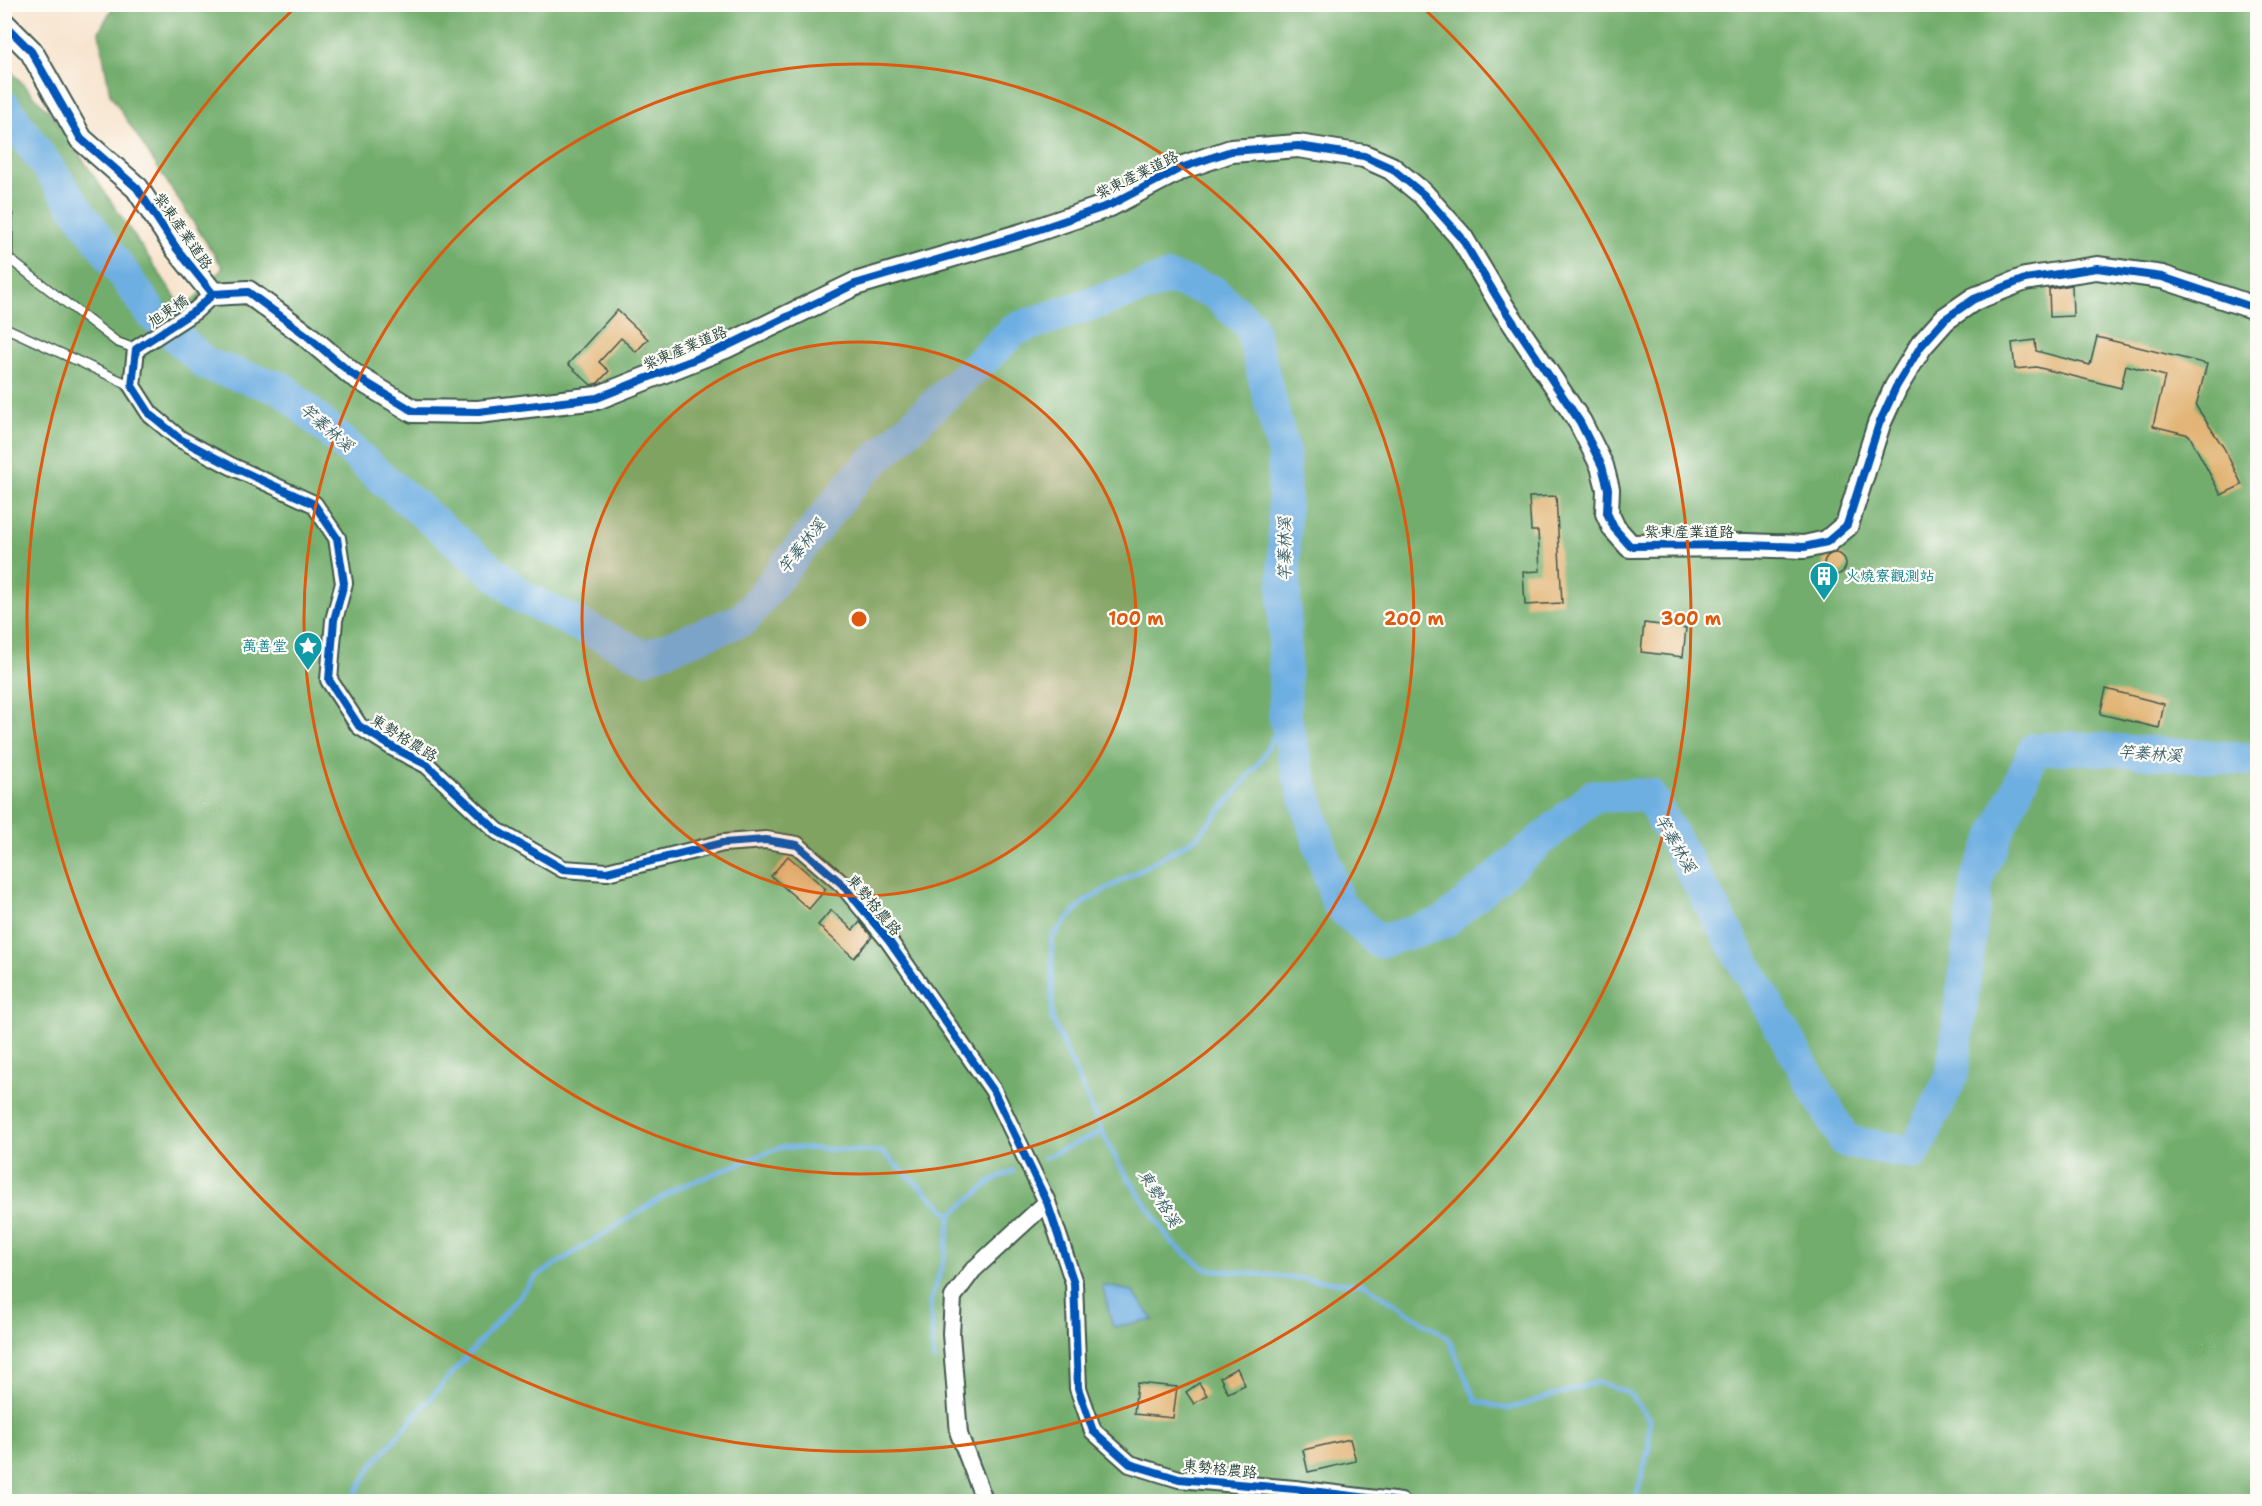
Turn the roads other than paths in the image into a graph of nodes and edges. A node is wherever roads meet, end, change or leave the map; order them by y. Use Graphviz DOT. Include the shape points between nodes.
graph roads {
  1 [pos="4,24"];
  2 [pos="4,208"];
  3 [pos="213,294"];
  4 [pos="2258,309"];
  5 [pos="4,327"];
  6 [pos="136,349"];
  7 [pos="132,386"];
  8 [pos="1047,1202"];
  9 [pos="985,1502"];
  10 [pos="1401,1502"];
  1 -- 3 [label="street, 紫東產業道路" via="31,51 81,139 137,188 177,249"];
  2 -- 6 [label="lane" via="8,215 8,258 117,342"];
  3 -- 4 [label="street, 紫東產業道路" via="248,292 352,375 413,411 478,412 597,398 725,347 855,284 1110,205 1181,168 1231,151 1298,146 1364,156 1391,168 1423,194 1461,237 1580,422 1602,466 1608,489 1606,513 1630,546 1804,548 1827,542 1847,525 1879,424 1896,387 1921,346 1945,319 1974,299 2025,279 2097,268 2162,278"];
  3 -- 6 [label="street, 旭東橋" via="196,310"];
  5 -- 7 [label="lane"];
  6 -- 7 [label="street"];
  7 -- 8 [label="street, 東勢格農路" via="150,414 180,439 314,504 337,538 344,583 334,620 329,680 359,726 427,765 498,831 563,869 607,872 723,843 766,840 796,845 842,885 889,941 993,1090"];
  8 -- 9 [label="street" via="973,1270 953,1297 951,1334 959,1434"];
  8 -- 10 [label="street, 東勢格農路" via="1074,1283 1078,1389 1093,1431 1130,1464 1179,1479"];
}
